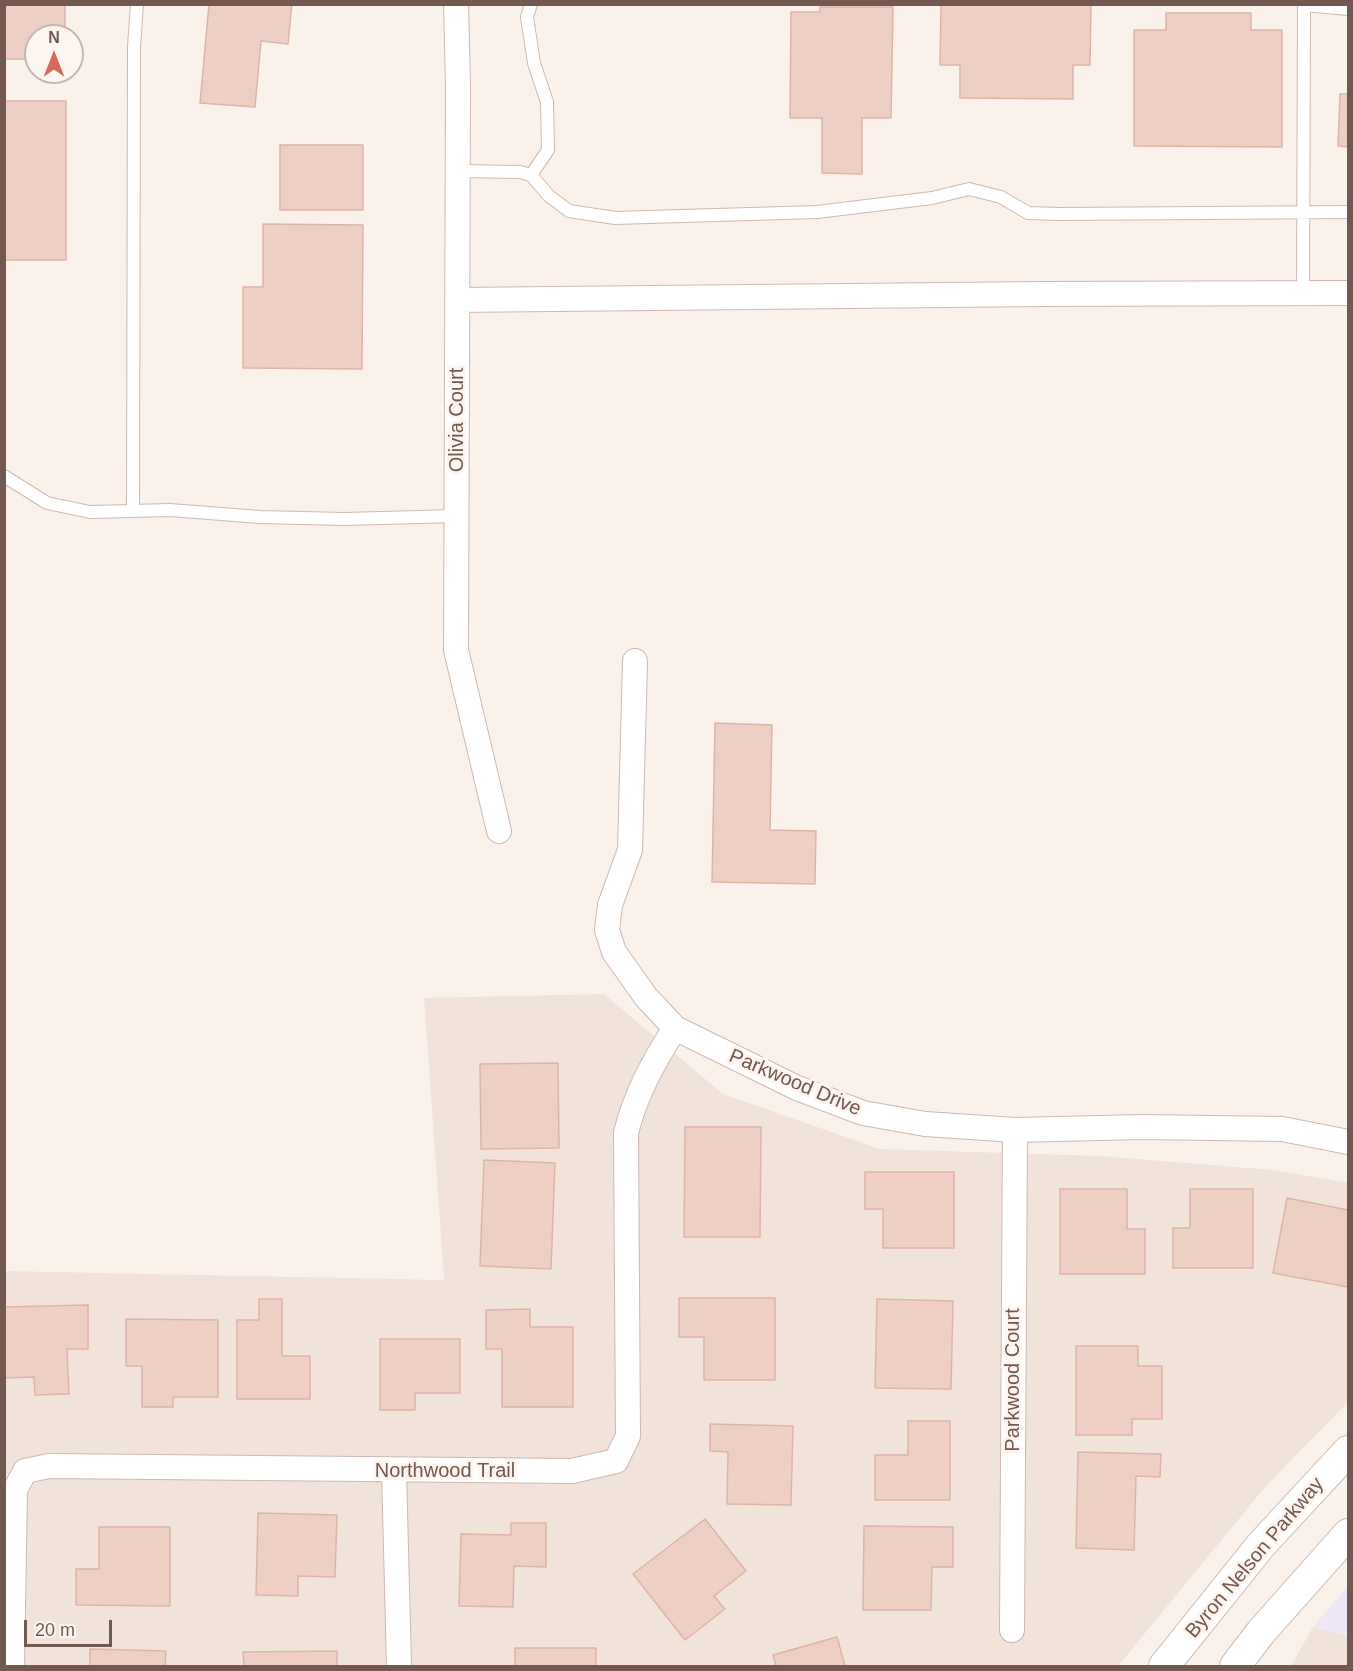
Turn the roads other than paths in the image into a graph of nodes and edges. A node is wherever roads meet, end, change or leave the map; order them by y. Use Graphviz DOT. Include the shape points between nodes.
graph roads {
  1 [pos="137,4"];
  2 [pos="456,4"];
  3 [pos="531,4"];
  4 [pos="1304,5"];
  5 [pos="1348,9"];
  6 [pos="457,171"];
  7 [pos="531,175"];
  8 [pos="1348,212"];
  9 [pos="1303,214"];
  10 [pos="1303,293"];
  11 [pos="1348,293"];
  12 [pos="457,300"];
  13 [pos="4,476"];
  14 [pos="133,511"];
  15 [pos="456,516"];
  16 [pos="634,661"];
  17 [pos="499,831"];
  18 [pos="675,1028"];
  19 [pos="1014,1130"];
  20 [pos="1348,1142"];
  21 [pos="1348,1451"];
  22 [pos="394,1471"];
  23 [pos="1345,1543"];
  24 [pos="1012,1630"];
  25 [pos="12,1666"];
  26 [pos="399,1666"];
  27 [pos="1164,1666"];
  28 [pos="1235,1666"];
  1 -- 14 [label="lane"];
  2 -- 6 [label="street, Olivia Court"];
  3 -- 7 [label="lane" via="527,17 534,63 547,102 548,150"];
  4 -- 5 [label="lane"];
  4 -- 9 [label="lane"];
  6 -- 7 [label="lane"];
  6 -- 12 [label="street, Olivia Court"];
  7 -- 9 [label="lane" via="569,211 615,218 817,212 932,198 969,189 1001,196 1028,213"];
  8 -- 9 [label="lane"];
  9 -- 10 [label="lane"];
  10 -- 11 [label="street"];
  10 -- 12 [label="street"];
  12 -- 15 [label="street, Olivia Court"];
  13 -- 14 [label="lane" via="46,503 90,512"];
  14 -- 15 [label="lane" via="344,519"];
  15 -- 17 [label="street, Olivia Court" via="456,650"];
  16 -- 18 [label="street, Parkwood Drive" via="630,850 610,905 607,930 614,952 646,997"];
  18 -- 19 [label="street, Parkwood Drive" via="797,1088 863,1113 925,1124"];
  18 -- 22 [label="street, Northwood Trail" via="632,1108 626,1133 628,1436 616,1461 572,1471"];
  19 -- 20 [label="street, Parkwood Drive" via="1282,1129"];
  19 -- 24 [label="street, Parkwood Court"];
  21 -- 27 [label="street, Byron Nelson Parkway" via="1261,1545"];
  22 -- 25 [label="street, Northwood Trail" via="49,1466 25,1471 15,1490"];
  22 -- 26 [label="street"];
  23 -- 28 [label="street" via="1261,1632"];
}
